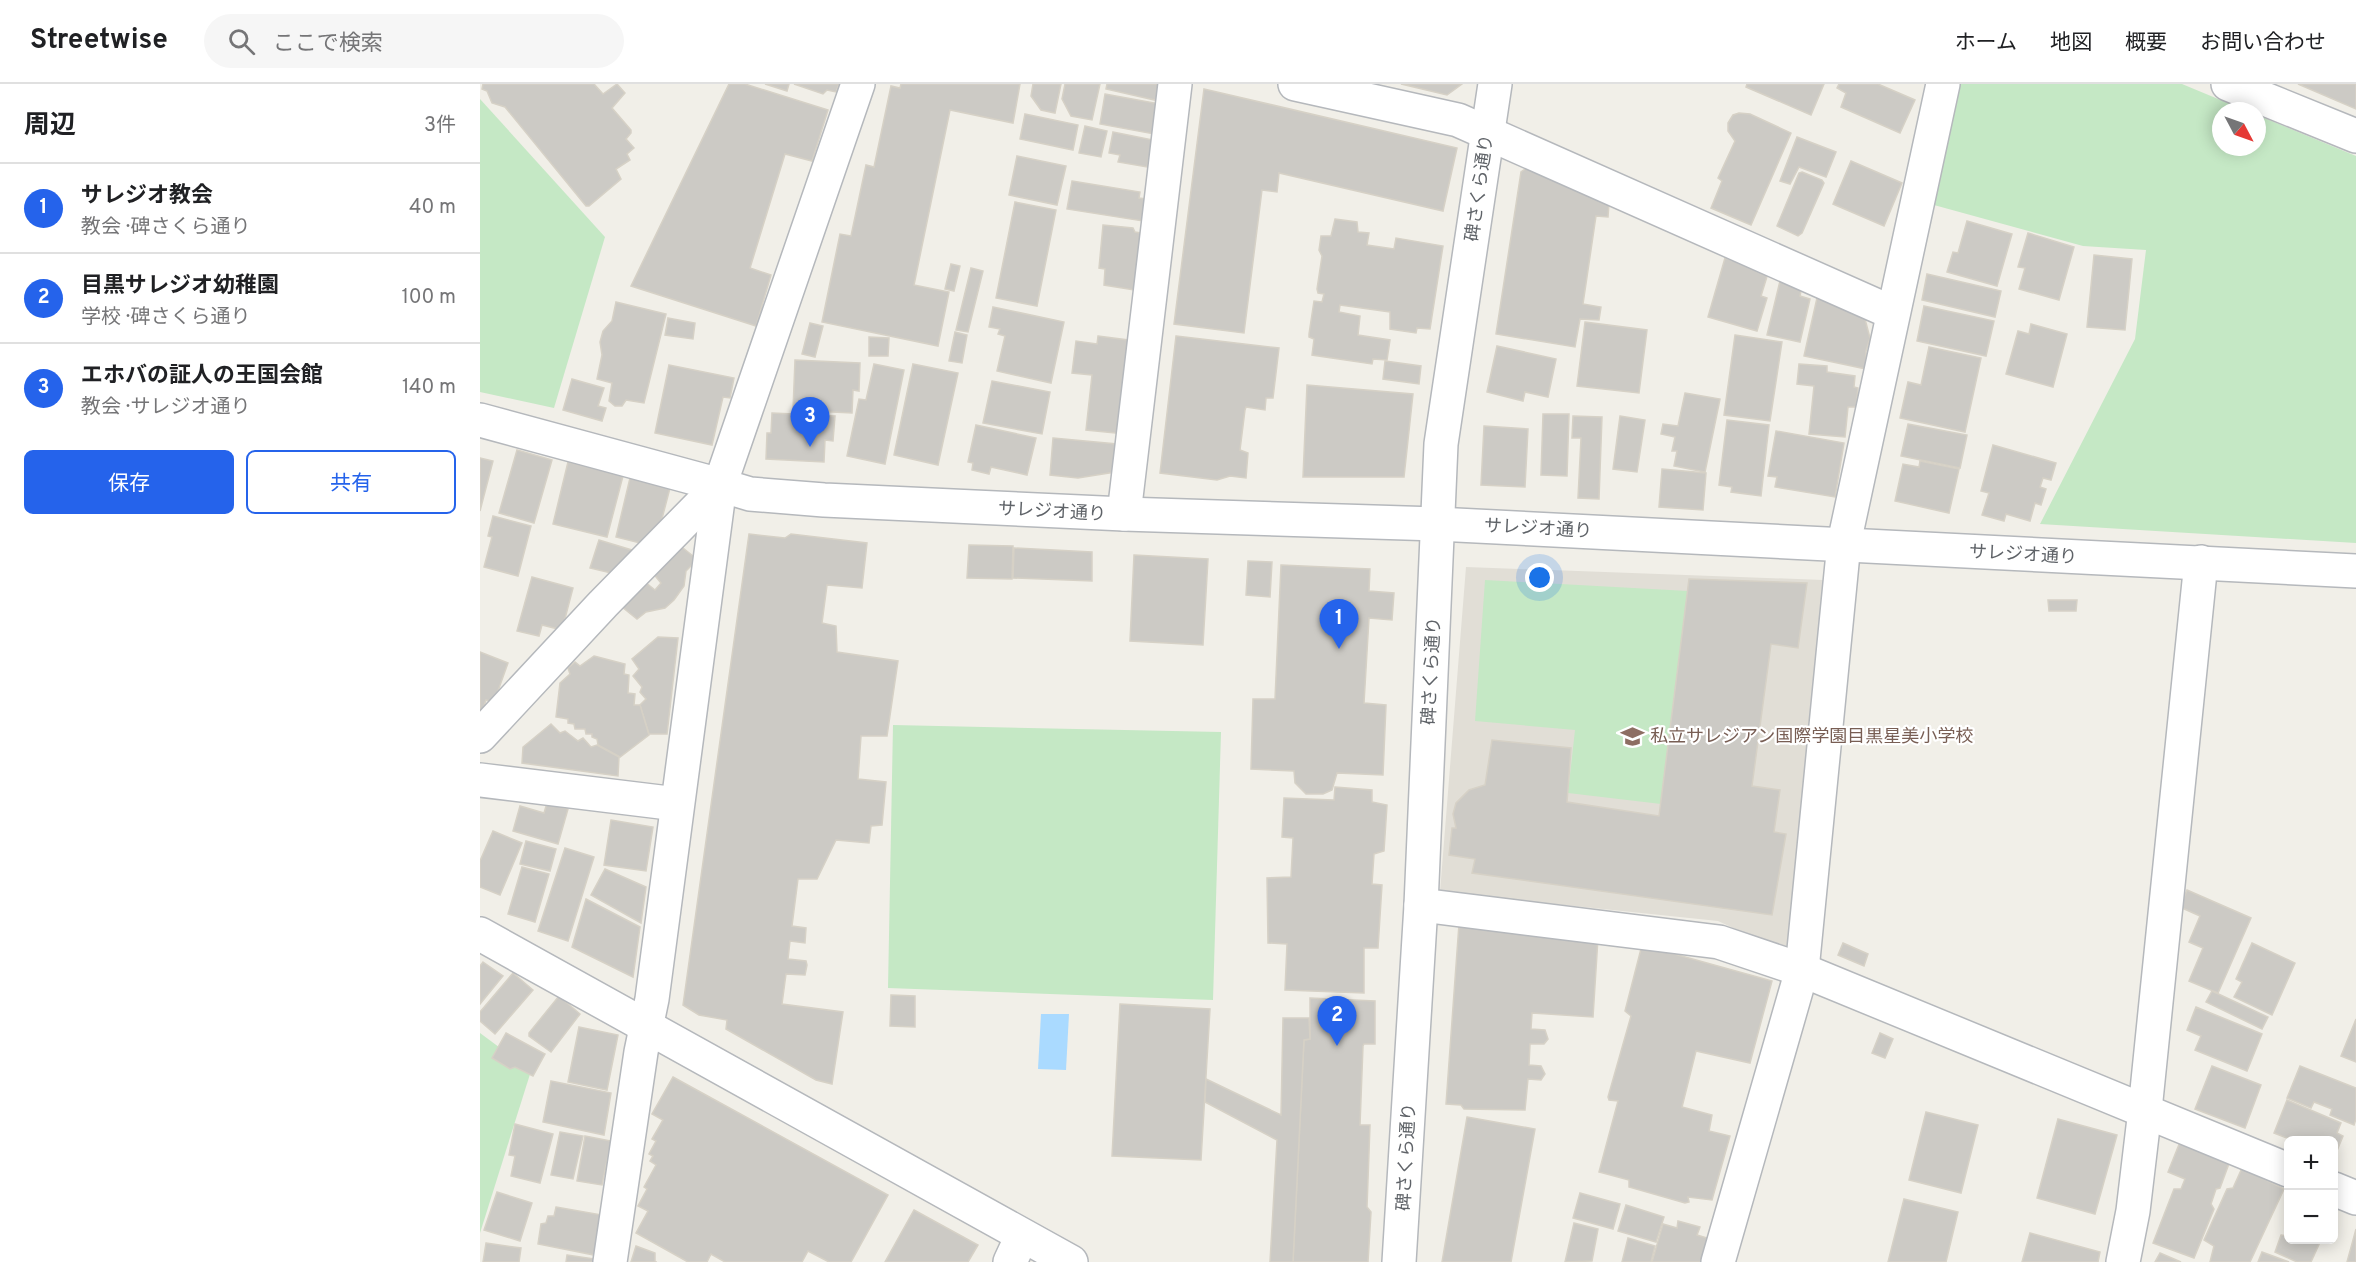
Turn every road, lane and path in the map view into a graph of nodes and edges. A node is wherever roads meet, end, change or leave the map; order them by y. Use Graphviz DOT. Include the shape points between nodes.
graph roads {
  1 [pos="858,84"];
  2 [pos="1175,84"];
  3 [pos="1295,84"];
  4 [pos="1495,84"];
  5 [pos="1943,84"];
  6 [pos="2228,84"];
  7 [pos="1487,132"];
  8 [pos="2356,136"];
  9 [pos="1893,313"];
  10 [pos="480,420"];
  11 [pos="720,485"];
  12 [pos="1124,514"];
  13 [pos="1437,524"];
  14 [pos="1844,543"];
  15 [pos="2201,562"];
  16 [pos="2356,571"];
  17 [pos="480,736"];
  18 [pos="480,780"];
  19 [pos="677,804"];
  20 [pos="1421,905"];
  21 [pos="480,934"];
  22 [pos="1802,970"];
  23 [pos="646,1026"];
  24 [pos="2145,1110"];
  25 [pos="2284,1168"];
  26 [pos="2336,1190"];
  27 [pos="2356,1198"];
  28 [pos="1016,1249"];
  29 [pos="610,1262"];
  30 [pos="1071,1262"];
  31 [pos="1399,1262"];
  32 [pos="1718,1262"];
  33 [pos="2123,1262"];
  1 -- 11 [label="street"];
  2 -- 12 [label="street"];
  3 -- 7 [label="street" via="1458,120"];
  4 -- 7 [label="street, 碑さくら通り"];
  5 -- 9 [label="street"];
  6 -- 8 [label="street"];
  7 -- 9 [label="street"];
  7 -- 13 [label="street, 碑さくら通り" via="1441,444"];
  9 -- 14 [label="street"];
  10 -- 11 [label="street, サレジオ通り"];
  11 -- 12 [label="street, サレジオ通り" via="750,494"];
  11 -- 17 [label="street"];
  11 -- 19 [label="street"];
  12 -- 13 [label="street, サレジオ通り"];
  13 -- 14 [label="street, サレジオ通り"];
  13 -- 20 [label="street, 碑さくら通り"];
  14 -- 15 [label="street, サレジオ通り"];
  14 -- 22 [label="street"];
  15 -- 16 [label="street, サレジオ通り"];
  15 -- 24 [label="street"];
  18 -- 19 [label="street"];
  19 -- 23 [label="street"];
  20 -- 22 [label="street" via="1719,942"];
  20 -- 31 [label="street, 碑さくら通り"];
  21 -- 23 [label="street"];
  22 -- 24 [label="street"];
  22 -- 32 [label="street"];
  23 -- 28 [label="street"];
  23 -- 29 [label="street"];
  24 -- 25 [label="street"];
  24 -- 33 [label="street"];
  26 -- 27 [label="street"];
  28 -- 30 [label="street"];
}
